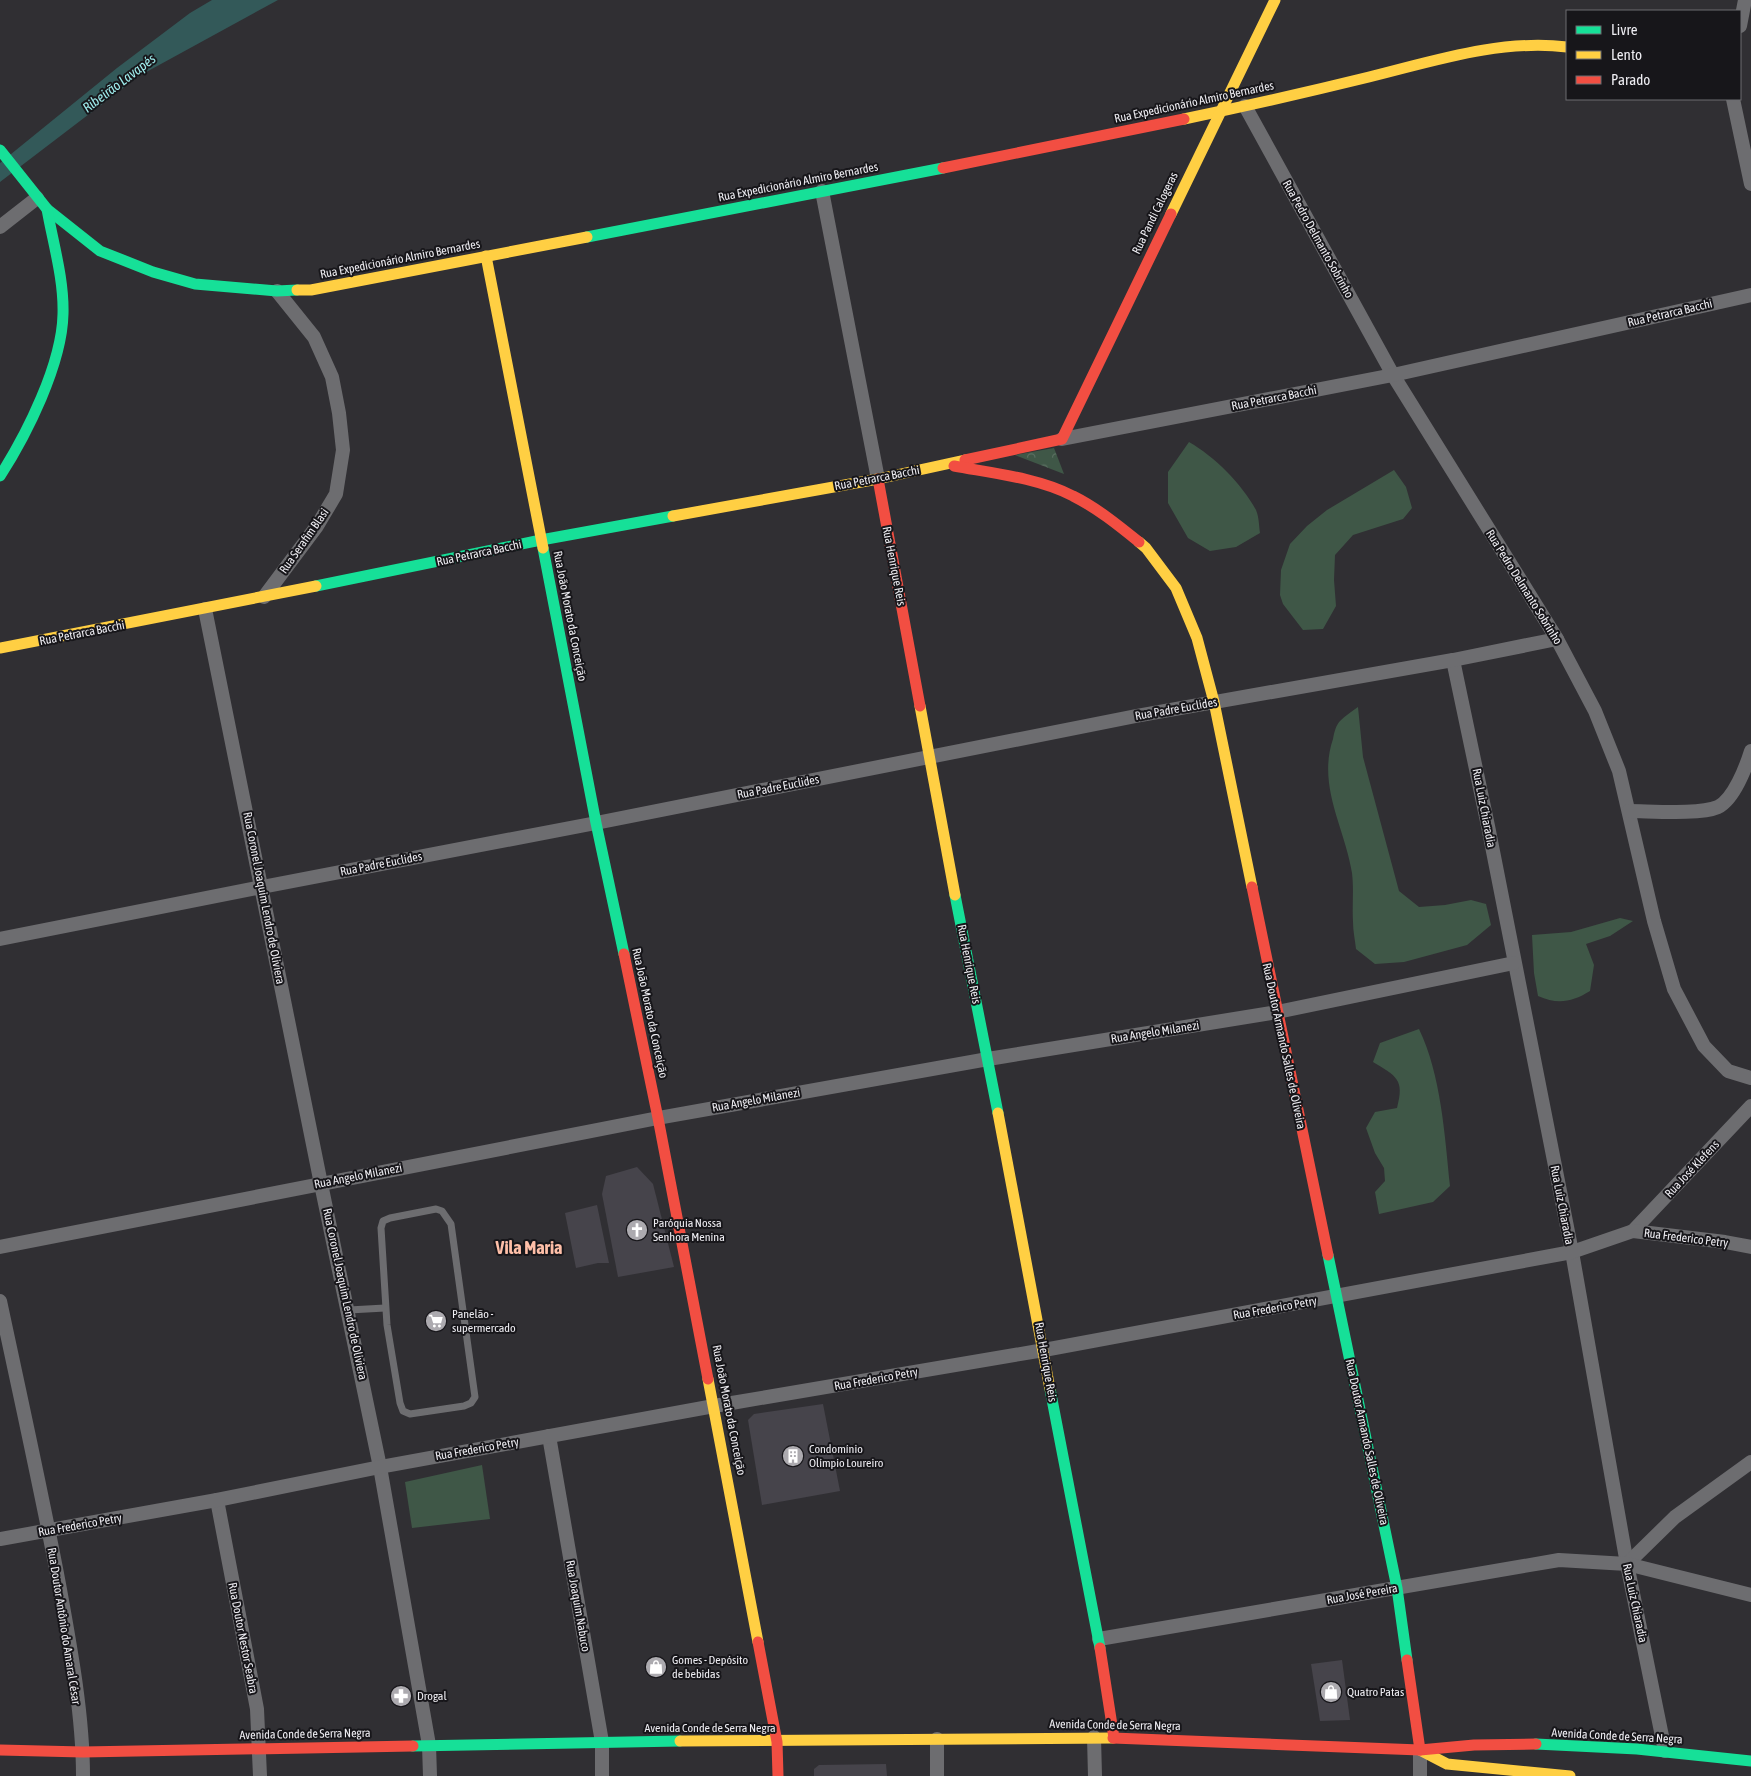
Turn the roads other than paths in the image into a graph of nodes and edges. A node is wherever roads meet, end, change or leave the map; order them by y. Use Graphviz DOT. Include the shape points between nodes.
graph roads {
  1 [pos="1275,0"];
  2 [pos="1745,0"];
  3 [pos="1741,21"];
  4 [pos="1566,47"];
  5 [pos="1733,100"];
  6 [pos="1245,106"];
  7 [pos="1220,111"];
  8 [pos="1,151"];
  9 [pos="1751,184"];
  10 [pos="822,192"];
  11 [pos="38,198"];
  12 [pos="47,209"];
  13 [pos="0,228"];
  14 [pos="486,256"];
  15 [pos="277,291"];
  16 [pos="1751,295"];
  17 [pos="1392,375"];
  18 [pos="1062,439"];
  19 [pos="944,464"];
  20 [pos="0,476"];
  21 [pos="878,478"];
  22 [pos="541,540"];
  23 [pos="264,597"];
  24 [pos="205,609"];
  25 [pos="1557,639"];
  26 [pos="0,648"];
  27 [pos="1453,660"];
  28 [pos="1214,702"];
  29 [pos="1751,751"];
  30 [pos="929,756"];
  31 [pos="1629,811"];
  32 [pos="596,823"];
  33 [pos="262,887"];
  34 [pos="0,939"];
  35 [pos="1514,963"];
  36 [pos="1277,1012"];
  37 [pos="988,1059"];
  38 [pos="1751,1078"];
  39 [pos="1751,1106"];
  40 [pos="658,1118"];
  41 [pos="321,1184"];
  42 [pos="1633,1231"];
  43 [pos="0,1247"];
  44 [pos="1751,1247"];
  45 [pos="1572,1252"];
  46 [pos="1336,1297"];
  47 [pos="0,1301"];
  48 [pos="385,1308"];
  49 [pos="349,1310"];
  50 [pos="1044,1350"];
  51 [pos="714,1406"];
  52 [pos="549,1436"];
  53 [pos="1751,1462"];
  54 [pos="380,1466"];
  55 [pos="217,1500"];
  56 [pos="49,1531"];
  57 [pos="0,1539"];
  58 [pos="1627,1564"];
  59 [pos="1397,1588"];
  60 [pos="1751,1594"];
  61 [pos="1099,1639"];
  62 [pos="1094,1737"];
  63 [pos="1114,1738"];
  64 [pos="937,1739"];
  65 [pos="602,1742"];
  66 [pos="778,1742"];
  67 [pos="429,1745"];
  68 [pos="0,1750"];
  69 [pos="260,1750"];
  70 [pos="1420,1750"];
  71 [pos="1665,1751"];
  72 [pos="83,1752"];
  73 [pos="1751,1761"];
  74 [pos="83,1776"];
  75 [pos="260,1776"];
  76 [pos="430,1776"];
  77 [pos="602,1776"];
  78 [pos="778,1776"];
  79 [pos="937,1776"];
  80 [pos="1094,1776"];
  81 [pos="1420,1776"];
  82 [pos="1570,1776"];
  1 -- 7 [label="street, Rua Pandi Calogeras"];
  2 -- 3 [label="street"];
  4 -- 6 [label="street, Rua Expedicionário Almiro Bernardes" via="1523,45 1472,52"];
  5 -- 9 [label="street"];
  6 -- 7 [label="street, Rua Expedicionário Almiro Bernardes"];
  6 -- 17 [label="street, Rua Pedro Delmanto Sobrinho"];
  7 -- 10 [label="street, Rua Expedicionário Almiro Bernardes"];
  7 -- 18 [label="street, Rua Pandi Calogeras"];
  8 -- 11 [label="street, Rua Expedicionário Almiro Bernardes"];
  10 -- 14 [label="street, Rua Expedicionário Almiro Bernardes"];
  10 -- 21 [label="street, Rua Henrique Reis"];
  11 -- 12 [label="street, Rua Expedicionário Almiro Bernardes"];
  11 -- 13 [label="street"];
  12 -- 15 [label="street, Rua Expedicionário Almiro Bernardes" via="100,251 153,272 196,284"];
  12 -- 20 [label="street" via="63,316 57,355 28,425"];
  14 -- 15 [label="street, Rua Expedicionário Almiro Bernardes" via="311,290"];
  14 -- 22 [label="street, Rua João Morato da Conceição"];
  15 -- 23 [label="street, Rua Serafim Blasi" via="314,337 332,376 343,450 336,494 317,526"];
  16 -- 17 [label="street, Rua Petrarca Bacchi"];
  17 -- 18 [label="street, Rua Petrarca Bacchi"];
  17 -- 25 [label="street, Rua Pedro Delmanto Sobrinho"];
  18 -- 19 [label="street, Rua Petrarca Bacchi"];
  19 -- 21 [label="street, Rua Petrarca Bacchi"];
  19 -- 28 [label="street, Rua Doutor Armando Salles de Oliveira" via="1035,482 1072,495 1110,518 1146,548 1176,588 1197,638"];
  21 -- 22 [label="street, Rua Petrarca Bacchi"];
  21 -- 30 [label="street, Rua Henrique Reis"];
  22 -- 23 [label="street, Rua Petrarca Bacchi"];
  22 -- 32 [label="street, Rua João Morato da Conceição"];
  23 -- 24 [label="street, Rua Petrarca Bacchi"];
  24 -- 26 [label="street, Rua Petrarca Bacchi"];
  24 -- 33 [label="street, Rua Coronel Joaquim Lendro de Oliviera"];
  25 -- 27 [label="street, Rua Padre Euclides"];
  25 -- 31 [label="street, Rua Pedro Delmanto Sobrinho" via="1595,711 1619,771"];
  27 -- 28 [label="street, Rua Padre Euclides"];
  27 -- 35 [label="street, Rua Luiz Chiaradia"];
  28 -- 30 [label="street, Rua Padre Euclides"];
  28 -- 36 [label="street, Rua Doutor Armando Salles de Oliveira"];
  29 -- 31 [label="street" via="1732,795 1719,806 1702,811"];
  30 -- 32 [label="street, Rua Padre Euclides"];
  30 -- 37 [label="street, Rua Henrique Reis"];
  31 -- 38 [label="street, Rua Pedro Delmanto Sobrinho" via="1654,921 1674,989 1704,1046 1728,1072"];
  32 -- 33 [label="street, Rua Padre Euclides"];
  32 -- 40 [label="street, Rua João Morato da Conceição"];
  33 -- 34 [label="street, Rua Padre Euclides"];
  33 -- 41 [label="street, Rua Coronel Joaquim Lendro de Oliviera"];
  35 -- 36 [label="street, Rua Angelo Milanezi"];
  35 -- 45 [label="street, Rua Luiz Chiaradia"];
  36 -- 37 [label="street, Rua Angelo Milanezi"];
  36 -- 46 [label="street, Rua Doutor Armando Salles de Oliveira"];
  37 -- 40 [label="street, Rua Angelo Milanezi"];
  37 -- 50 [label="street, Rua Henrique Reis"];
  39 -- 42 [label="street, Rua José Klefens"];
  40 -- 41 [label="street, Rua Angelo Milanezi"];
  40 -- 51 [label="street, Rua João Morato da Conceição"];
  41 -- 43 [label="street, Rua Angelo Milanezi"];
  41 -- 49 [label="street, Rua Coronel Joaquim Lendro de Oliviera"];
  42 -- 44 [label="street, Rua Frederico Petry"];
  42 -- 45 [label="street, Rua Frederico Petry"];
  45 -- 46 [label="street, Rua Frederico Petry"];
  45 -- 58 [label="street, Rua Luiz Chiaradia"];
  46 -- 50 [label="street, Rua Frederico Petry"];
  46 -- 59 [label="street, Rua Doutor Armando Salles de Oliveira"];
  47 -- 56 [label="street, Rua Doutor Antônio do Amaral César"];
  48 -- 48 [label="lane" via="383,1222 397,1216 436,1209 442,1211 451,1224 475,1398 471,1403 410,1414 404,1411 398,1393"];
  48 -- 49 [label="lane"];
  49 -- 54 [label="street, Rua Coronel Joaquim Lendro de Oliviera"];
  50 -- 51 [label="street, Rua Frederico Petry"];
  50 -- 61 [label="street, Rua Henrique Reis"];
  51 -- 52 [label="street, Rua Frederico Petry"];
  51 -- 66 [label="street, Rua João Morato da Conceição"];
  52 -- 54 [label="street, Rua Frederico Petry"];
  52 -- 65 [label="street, Rua Joaquim Nabuco"];
  53 -- 58 [label="street" via="1675,1517"];
  54 -- 55 [label="street, Rua Frederico Petry"];
  54 -- 67 [label="street, Rua Coronel Joaquim Lendro de Oliviera"];
  55 -- 56 [label="street, Rua Frederico Petry"];
  55 -- 69 [label="street, Rua Doutor Nestor Seabra" via="257,1709"];
  56 -- 57 [label="street, Rua Frederico Petry"];
  56 -- 72 [label="street, Rua Doutor Antônio do Amaral César" via="69,1640"];
  58 -- 59 [label="street, Rua José Pereira" via="1559,1560"];
  58 -- 60 [label="street, Rua José Pereira"];
  58 -- 71 [label="street, Rua Luiz Chiaradia"];
  59 -- 61 [label="street, Rua José Pereira"];
  59 -- 70 [label="street, Rua Doutor Armando Salles de Oliveira"];
  61 -- 63 [label="street, Rua Henrique Reis"];
  62 -- 63 [label="street, Avenida Conde de Serra Negra"];
  62 -- 64 [label="street, Avenida Conde de Serra Negra"];
  62 -- 80 [label="street"];
  63 -- 70 [label="street, Avenida Conde de Serra Negra"];
  64 -- 66 [label="street, Avenida Conde de Serra Negra"];
  64 -- 79 [label="street"];
  65 -- 66 [label="street, Avenida Conde de Serra Negra"];
  65 -- 67 [label="street, Avenida Conde de Serra Negra"];
  65 -- 77 [label="street, Rua Joaquim Nabuco"];
  66 -- 78 [label="street, Rua João Morato da Conceição"];
  67 -- 69 [label="street, Avenida Conde de Serra Negra"];
  67 -- 76 [label="street, Rua Coronel Joaquim Lendro de Oliviera"];
  68 -- 72 [label="street, Avenida Conde de Serra Negra"];
  69 -- 72 [label="street, Avenida Conde de Serra Negra"];
  69 -- 75 [label="street, Rua Doutor Nestor Seabra"];
  70 -- 71 [label="street, Avenida Conde de Serra Negra" via="1572,1744"];
  70 -- 81 [label="street, Rua Doutor Armando Salles de Oliveira"];
  70 -- 82 [label="street, Avenida Conde de Serra Negra" via="1447,1764"];
  71 -- 73 [label="street, Avenida Conde de Serra Negra"];
  72 -- 74 [label="street, Rua Doutor Antônio do Amaral César"];
}
